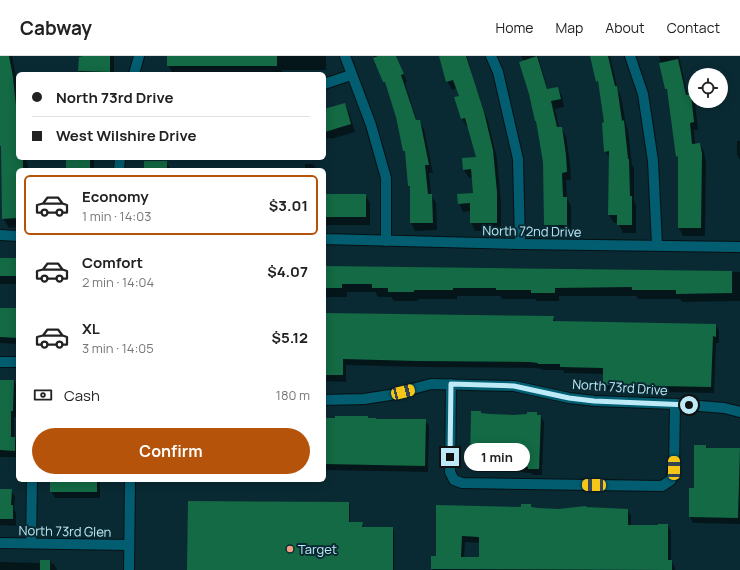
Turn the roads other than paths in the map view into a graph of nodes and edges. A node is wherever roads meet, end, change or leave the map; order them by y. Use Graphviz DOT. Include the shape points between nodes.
graph roads {
  1 [pos="139,56"];
  2 [pos="345,56"];
  3 [pos="492,56"];
  4 [pos="630,56"];
  5 [pos="135,72"];
  6 [pos="351,75"];
  7 [pos="326,83"];
  8 [pos="0,235"];
  9 [pos="16,236"];
  10 [pos="326,239"];
  11 [pos="386,241"];
  12 [pos="520,244"];
  13 [pos="657,245"];
  14 [pos="740,247"];
  15 [pos="0,362"];
  16 [pos="16,362"];
  17 [pos="451,384"];
  18 [pos="326,400"];
  19 [pos="675,404"];
  20 [pos="740,405"];
  21 [pos="724,408"];
  22 [pos="740,412"];
  23 [pos="32,482"];
  24 [pos="130,482"];
  25 [pos="0,543"];
  26 [pos="31,543"];
  27 [pos="129,545"];
  28 [pos="129,570"];
  1 -- 5 [label="street"];
  2 -- 6 [label="street"];
  3 -- 12 [label="street" via="518,158"];
  4 -- 13 [label="street" via="644,94 653,161"];
  6 -- 7 [label="street"];
  6 -- 11 [label="street" via="371,125 386,178"];
  8 -- 9 [label="street"];
  10 -- 11 [label="street, North 72nd Drive"];
  11 -- 12 [label="street, North 72nd Drive"];
  12 -- 13 [label="street, North 72nd Drive"];
  13 -- 14 [label="street, North 72nd Drive"];
  15 -- 16 [label="street"];
  17 -- 18 [label="street, North 73rd Drive" via="431,384 364,399"];
  17 -- 19 [label="street, North 73rd Drive" via="514,386 594,401"];
  17 -- 19 [label="street" via="450,472 454,480 462,483 662,486 671,480 674,468"];
  19 -- 21 [label="street, North 73rd Drive"];
  20 -- 21 [label="street, North 73rd Drive"];
  21 -- 22 [label="street, North 73rd Drive"];
  23 -- 26 [label="street"];
  24 -- 27 [label="street"];
  25 -- 26 [label="street, North 73rd Glen"];
  26 -- 27 [label="street, North 73rd Glen"];
  27 -- 28 [label="street"];
}
